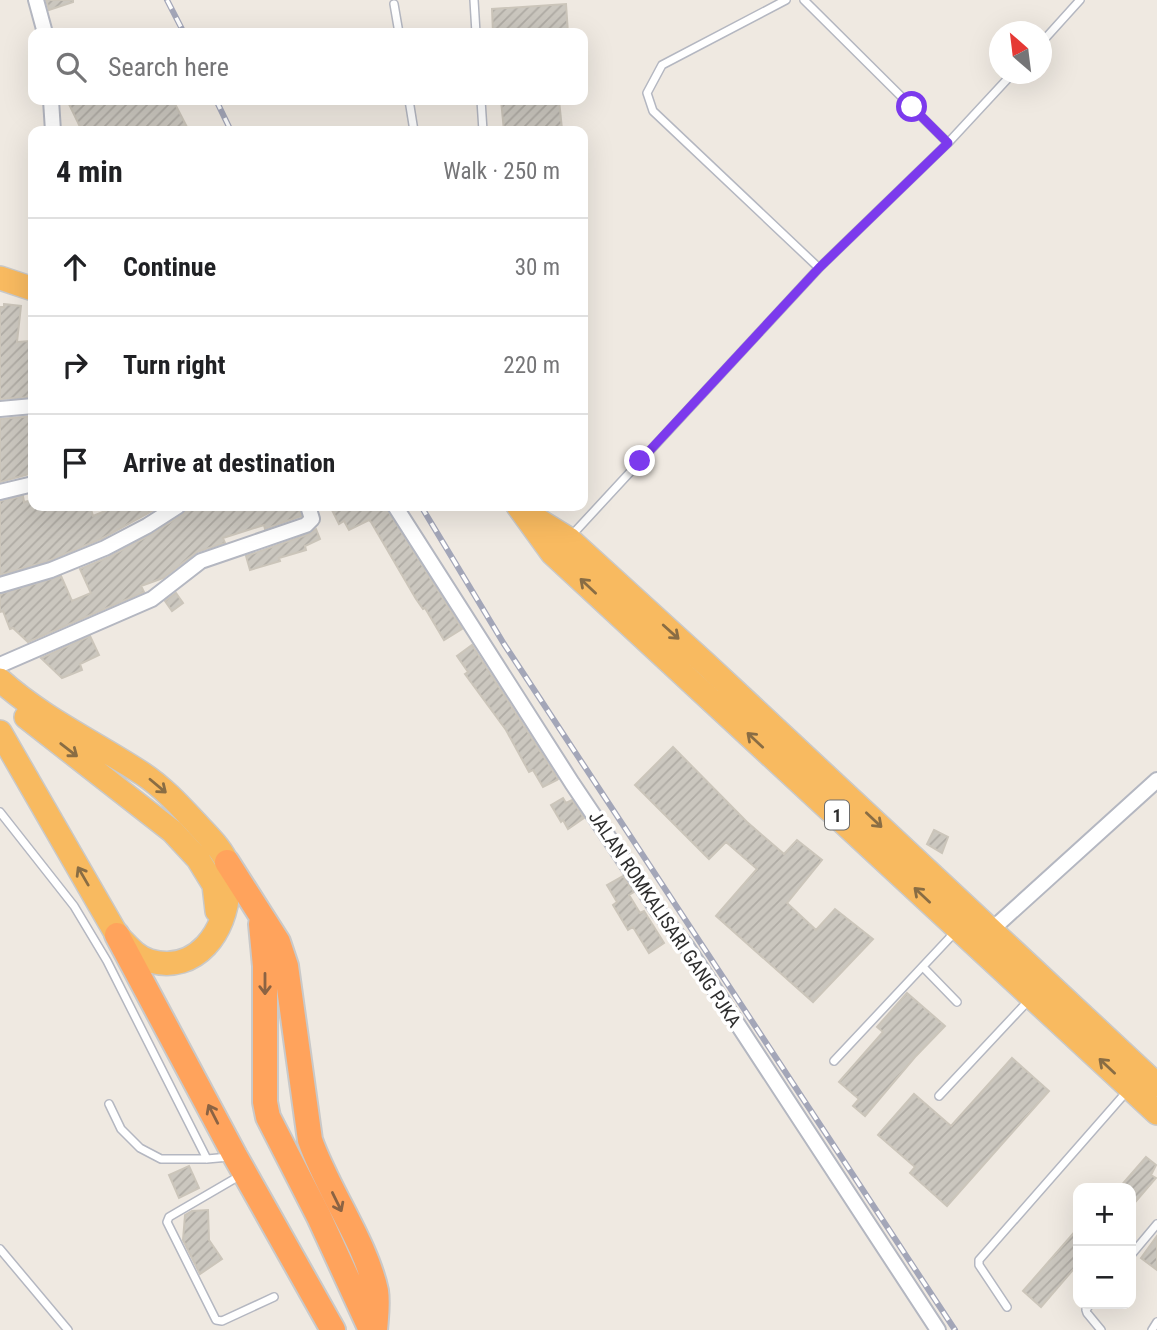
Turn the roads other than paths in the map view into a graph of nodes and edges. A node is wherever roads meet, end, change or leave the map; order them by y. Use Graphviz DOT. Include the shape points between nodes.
graph roads {
  1 [pos="36,0"];
  2 [pos="474,0"];
  3 [pos="786,0"];
  4 [pos="804,0"];
  5 [pos="1075,2"];
  6 [pos="394,4"];
  7 [pos="44,28"];
  8 [pos="398,28"];
  9 [pos="476,28"];
  10 [pos="1052,29"];
  11 [pos="1003,84"];
  12 [pos="51,105"];
  13 [pos="410,105"];
  14 [pos="481,105"];
  15 [pos="52,126"];
  16 [pos="413,126"];
  17 [pos="483,126"];
  18 [pos="948,143"];
  19 [pos="819,268"];
  20 [pos="0,278"];
  21 [pos="28,287"];
  22 [pos="28,407"];
  23 [pos="0,410"];
  24 [pos="28,485"];
  25 [pos="0,492"];
  26 [pos="170,511"];
  27 [pos="310,511"];
  28 [pos="398,511"];
  29 [pos="523,511"];
  30 [pos="561,546"];
  31 [pos="0,585"];
  32 [pos="0,665"];
  33 [pos="0,680"];
  34 [pos="0,689"];
  35 [pos="0,732"];
  36 [pos="1157,780"];
  37 [pos="0,812"];
  38 [pos="227,862"];
  39 [pos="260,916"];
  40 [pos="967,921"];
  41 [pos="117,935"];
  42 [pos="984,937"];
  43 [pos="207,946"];
  44 [pos="923,967"];
  45 [pos="1039,989"];
  46 [pos="957,1002"];
  47 [pos="834,1061"];
  48 [pos="1157,1085"];
  49 [pos="1130,1088"];
  50 [pos="939,1096"];
  51 [pos="109,1104"];
  52 [pos="1157,1113"];
  53 [pos="207,1160"];
  54 [pos="240,1165"];
  55 [pos="1157,1224"];
  56 [pos="0,1249"];
  57 [pos="1136,1249"];
  58 [pos="274,1297"];
  59 [pos="1007,1307"];
  60 [pos="1087,1309"];
  61 [pos="1157,1321"];
  62 [pos="68,1330"];
  63 [pos="333,1330"];
  64 [pos="373,1330"];
  65 [pos="938,1330"];
  66 [pos="1101,1330"];
  67 [pos="1152,1330"];
  1 -- 7 [label="street"];
  2 -- 9 [label="lane"];
  3 -- 19 [label="lane" via="662,65 647,93 653,111"];
  4 -- 18 [label="lane"];
  5 -- 10 [label="lane"];
  6 -- 8 [label="lane"];
  11 -- 18 [label="lane"];
  12 -- 15 [label="street"];
  13 -- 16 [label="lane"];
  14 -- 17 [label="lane"];
  18 -- 19 [label="lane"];
  19 -- 30 [label="lane"];
  20 -- 21 [label="highway"];
  22 -- 23 [label="street"];
  24 -- 25 [label="street"];
  26 -- 31 [label="street" via="105,548"];
  27 -- 32 [label="street" via="312,519 306,525 201,561 152,599"];
  28 -- 65 [label="street, JALAN ROMKALISARI GANG PJKA" via="572,783 687,947"];
  29 -- 30 [label="highway, 1"];
  30 -- 40 [label="highway, 1"];
  33 -- 38 [label="highway, one-way" via="174,799"];
  34 -- 43 [label="highway, one-way" via="25,717 172,831 198,859 214,885 217,902"];
  41 -- 35 [label="highway, one-way"];
  36 -- 42 [label="street"];
  37 -- 53 [label="lane" via="74,905"];
  38 -- 39 [label="highway"];
  38 -- 43 [label="highway" via="226,913"];
  39 -- 64 [label="highway, one-way" via="278,942 286,965 310,1140 366,1260 375,1290"];
  39 -- 64 [label="highway, one-way" via="268,1117"];
  40 -- 42 [label="highway, 1"];
  40 -- 44 [label="lane"];
  41 -- 43 [label="highway" via="136,954 151,961 173,963"];
  54 -- 41 [label="highway, one-way"];
  42 -- 45 [label="highway, 1"];
  44 -- 46 [label="lane"];
  44 -- 47 [label="lane"];
  45 -- 48 [label="highway, 1"];
  49 -- 45 [label="highway, 1, one-way"];
  45 -- 50 [label="lane"];
  49 -- 52 [label="highway, 1"];
  49 -- 59 [label="lane" via="979,1260"];
  51 -- 53 [label="lane" via="121,1129 140,1148 161,1159"];
  53 -- 54 [label="lane"];
  54 -- 58 [label="lane" via="167,1222 216,1320"];
  54 -- 63 [label="highway"];
  55 -- 57 [label="lane"];
  56 -- 62 [label="lane"];
  60 -- 66 [label="lane"];
  61 -- 67 [label="lane"];
}
